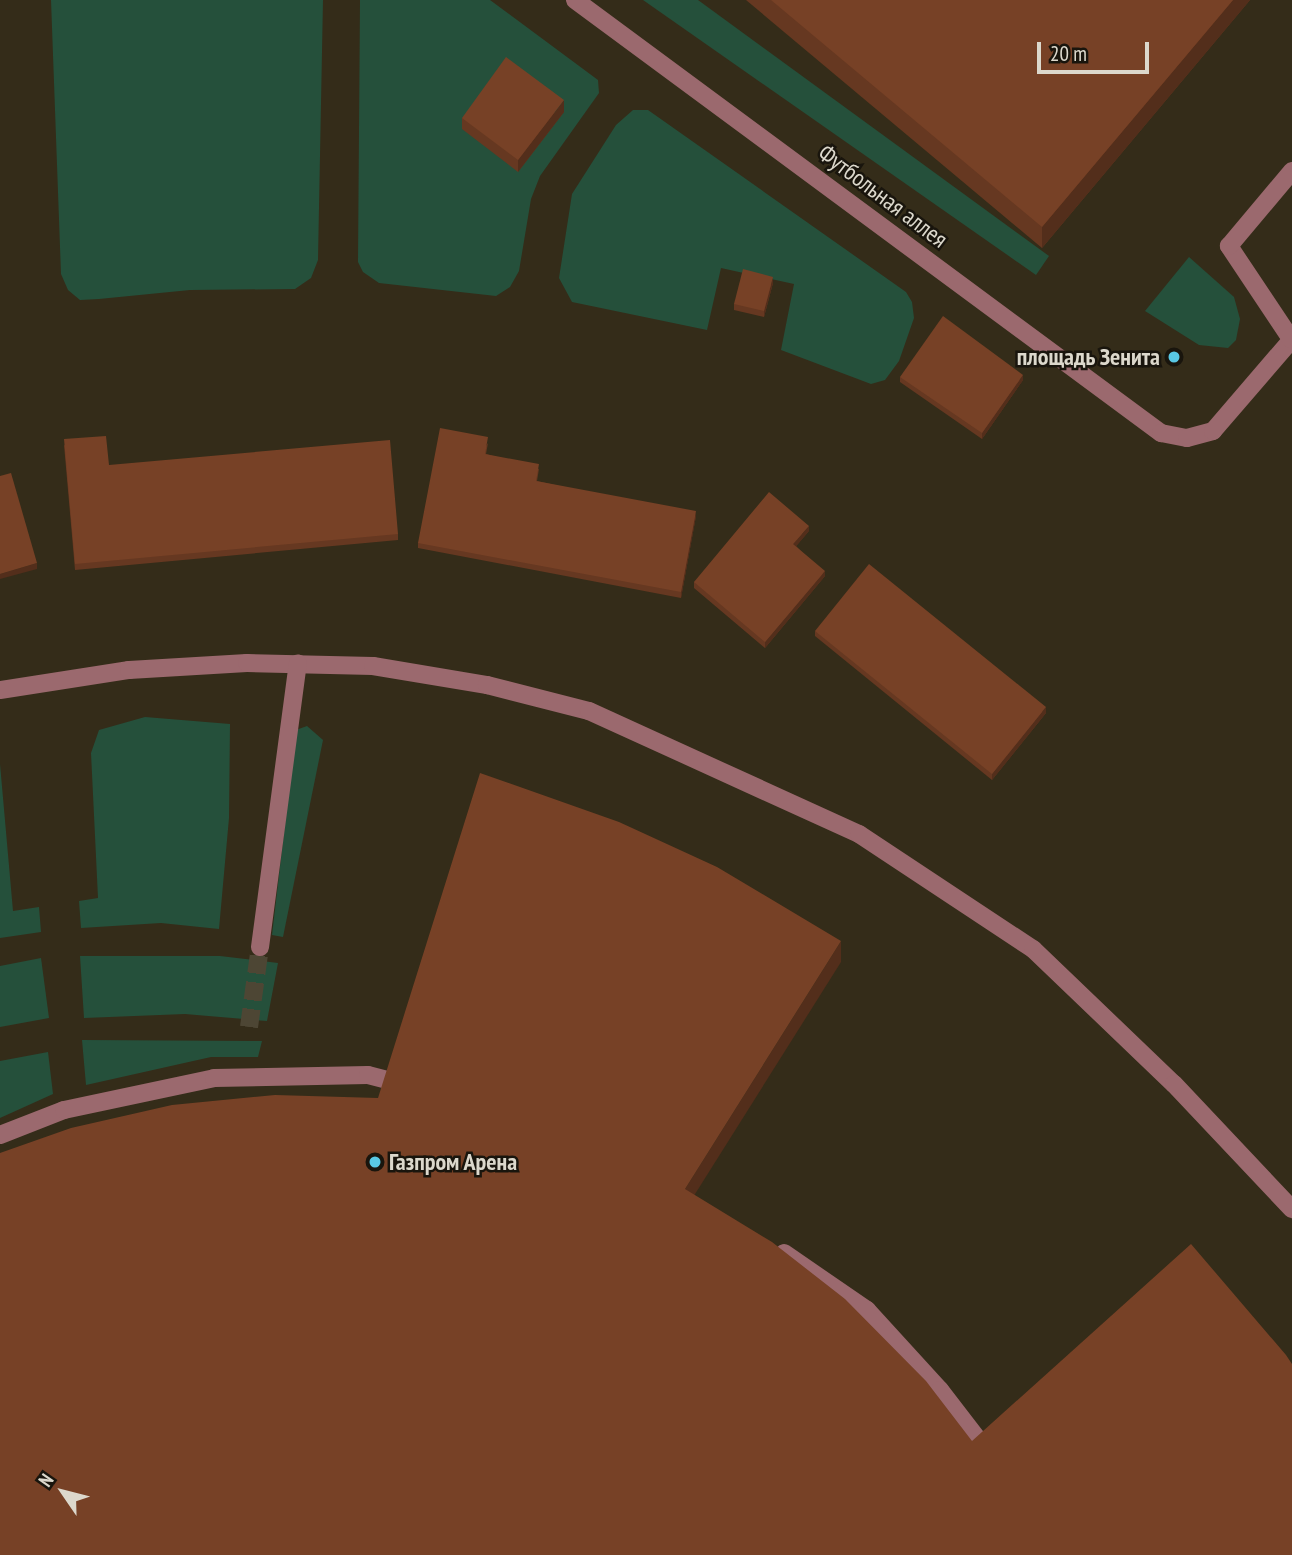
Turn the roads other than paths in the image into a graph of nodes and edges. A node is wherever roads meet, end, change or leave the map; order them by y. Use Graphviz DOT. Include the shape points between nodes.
graph roads {
  1 [pos="575,0"];
  2 [pos="1292,171"];
  3 [pos="1292,339"];
  4 [pos="298,664"];
  5 [pos="0,690"];
  6 [pos="260,947"];
  7 [pos="421,1088"];
  8 [pos="0,1135"];
  9 [pos="1292,1209"];
  10 [pos="770,1244"];
  11 [pos="997,1465"];
  1 -- 3 [label="street, Футбольная аллея" via="1161,433 1187,438 1213,431"];
  2 -- 3 [label="street" via="1229,246"];
  4 -- 5 [label="street" via="129,670"];
  4 -- 6 [label="street"];
  4 -- 9 [label="street" via="373,666 486,685 589,711 859,834 1033,949 1174,1083"];
  7 -- 8 [label="street" via="368,1075 214,1079 64,1110"];
  10 -- 11 [label="street" via="867,1310 940,1390"];
}
